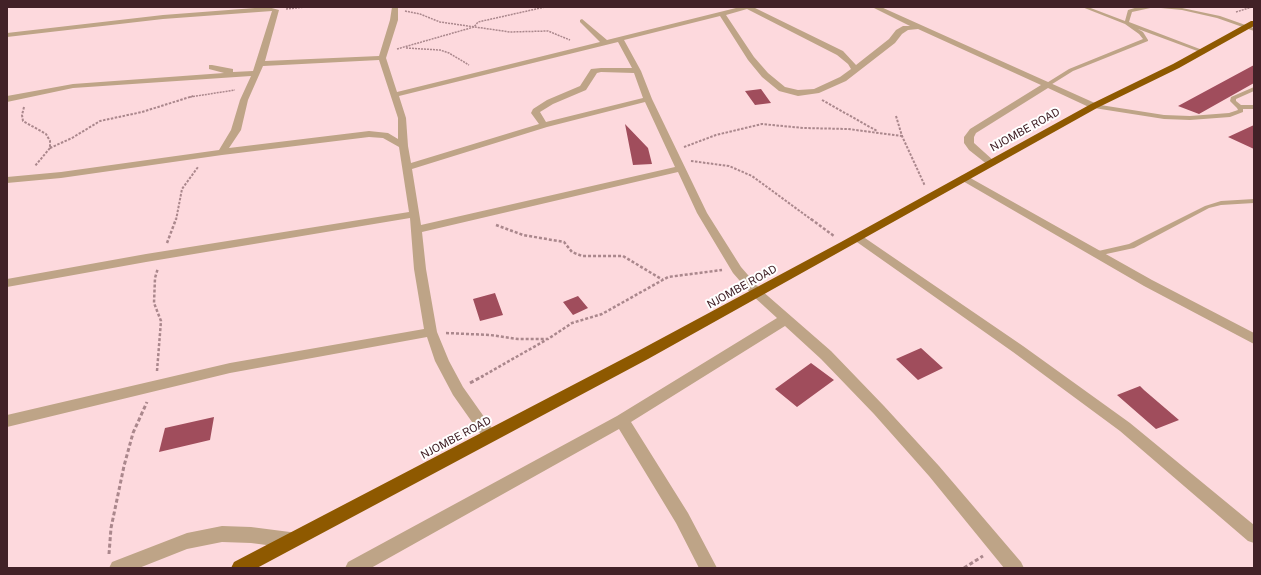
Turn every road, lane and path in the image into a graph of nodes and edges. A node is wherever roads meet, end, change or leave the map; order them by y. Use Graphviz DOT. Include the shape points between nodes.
graph roads {
  1 [pos="306,7"];
  2 [pos="545,7"];
  3 [pos="748,7"];
  4 [pos="875,7"];
  5 [pos="1084,7"];
  6 [pos="1153,7"];
  7 [pos="1161,7"];
  8 [pos="395,8"];
  9 [pos="276,10"];
  10 [pos="722,14"];
  11 [pos="582,21"];
  12 [pos="1127,22"];
  13 [pos="474,27"];
  14 [pos="918,27"];
  15 [pos="1251,27"];
  16 [pos="7,35"];
  17 [pos="620,38"];
  18 [pos="605,42"];
  19 [pos="592,45"];
  20 [pos="403,48"];
  21 [pos="1202,51"];
  22 [pos="383,55"];
  23 [pos="212,67"];
  24 [pos="258,68"];
  25 [pos="855,70"];
  26 [pos="637,71"];
  27 [pos="476,74"];
  28 [pos="1047,85"];
  29 [pos="249,89"];
  30 [pos="1254,89"];
  31 [pos="44,91"];
  32 [pos="808,92"];
  33 [pos="394,95"];
  34 [pos="7,99"];
  35 [pos="648,99"];
  36 [pos="1094,106"];
  37 [pos="1240,107"];
  38 [pos="1254,107"];
  39 [pos="896,116"];
  40 [pos="544,125"];
  41 [pos="879,132"];
  42 [pos="902,136"];
  43 [pos="403,146"];
  44 [pos="50,148"];
  45 [pos="222,152"];
  46 [pos="676,160"];
  47 [pos="991,163"];
  48 [pos="408,167"];
  49 [pos="965,178"];
  50 [pos="7,180"];
  51 [pos="23,180"];
  52 [pos="930,198"];
  53 [pos="1254,201"];
  54 [pos="415,214"];
  55 [pos="472,218"];
  56 [pos="416,230"];
  57 [pos="858,238"];
  58 [pos="845,245"];
  59 [pos="1097,254"];
  60 [pos="161,256"];
  61 [pos="737,270"];
  62 [pos="663,280"];
  63 [pos="7,283"];
  64 [pos="757,293"];
  65 [pos="786,319"];
  66 [pos="431,332"];
  67 [pos="548,339"];
  68 [pos="1254,339"];
  69 [pos="154,386"];
  70 [pos="458,391"];
  71 [pos="622,420"];
  72 [pos="7,421"];
  73 [pos="489,435"];
  74 [pos="1254,535"];
  75 [pos="290,540"];
  76 [pos="998,546"];
  77 [pos="113,565"];
  78 [pos="240,568"];
  79 [pos="354,568"];
  80 [pos="708,568"];
  81 [pos="964,568"];
  82 [pos="1015,568"];
  1 -- 9 [label="path"];
  2 -- 13 [label="path" via="478,22"];
  3 -- 10 [label="street"];
  3 -- 25 [label="street" via="840,53"];
  4 -- 14 [label="street"];
  5 -- 12 [label="lane"];
  6 -- 12 [label="lane" via="1130,12"];
  7 -- 15 [label="lane" via="1199,12"];
  8 -- 13 [label="path" via="440,22"];
  8 -- 22 [label="street"];
  9 -- 16 [label="street" via="191,15"];
  9 -- 24 [label="street"];
  10 -- 17 [label="street"];
  10 -- 32 [label="street" via="751,58 773,82 790,92"];
  11 -- 18 [label="street"];
  12 -- 21 [label="lane"];
  12 -- 28 [label="lane" via="1146,40 1070,70"];
  13 -- 19 [label="path" via="510,32 548,31 576,43"];
  13 -- 20 [label="path"];
  14 -- 25 [label="street" via="906,28 899,32 892,41"];
  14 -- 28 [label="street"];
  15 -- 21 [label="highway, NJOMBE ROAD"];
  17 -- 18 [label="street"];
  17 -- 26 [label="street"];
  18 -- 19 [label="street"];
  19 -- 27 [label="street"];
  20 -- 22 [label="path"];
  20 -- 27 [label="path" via="440,50 449,53 471,66"];
  21 -- 36 [label="highway, NJOMBE ROAD"];
  22 -- 24 [label="street"];
  22 -- 33 [label="street"];
  23 -- 24 [label="street" via="226,71"];
  24 -- 29 [label="street"];
  24 -- 31 [label="street" via="87,84"];
  25 -- 32 [label="street" via="834,84"];
  26 -- 35 [label="street"];
  26 -- 40 [label="street" via="594,71 583,88 536,111"];
  27 -- 33 [label="street"];
  28 -- 36 [label="street"];
  28 -- 47 [label="street" via="973,131 969,143"];
  29 -- 44 [label="path" via="197,95 100,121"];
  29 -- 45 [label="street" via="236,130"];
  30 -- 37 [label="lane" via="1233,98"];
  31 -- 34 [label="street"];
  31 -- 44 [label="path" via="24,106 22,115 23,121 46,134"];
  32 -- 41 [label="path"];
  33 -- 43 [label="street" via="402,118"];
  35 -- 40 [label="street"];
  35 -- 46 [label="street"];
  36 -- 37 [label="lane" via="1164,117 1190,118 1236,114 1241,112"];
  36 -- 47 [label="highway, NJOMBE ROAD"];
  37 -- 38 [label="lane"];
  39 -- 42 [label="path"];
  40 -- 48 [label="street"];
  41 -- 42 [label="path"];
  41 -- 46 [label="path" via="762,124 716,135"];
  42 -- 52 [label="path"];
  43 -- 45 [label="street" via="378,133"];
  43 -- 48 [label="street"];
  44 -- 51 [label="path"];
  45 -- 51 [label="street"];
  45 -- 60 [label="path" via="201,164 182,190 176,220"];
  46 -- 55 [label="street"];
  46 -- 58 [label="path" via="729,166 752,176"];
  46 -- 61 [label="street" via="702,213"];
  47 -- 49 [label="highway, NJOMBE ROAD"];
  48 -- 54 [label="street"];
  49 -- 52 [label="highway, NJOMBE ROAD"];
  49 -- 59 [label="street"];
  50 -- 51 [label="street"];
  52 -- 57 [label="highway, NJOMBE ROAD"];
  53 -- 59 [label="lane" via="1207,207 1131,246"];
  54 -- 56 [label="street"];
  54 -- 60 [label="street"];
  55 -- 56 [label="street"];
  55 -- 62 [label="path" via="523,235 564,242 572,252 582,256 623,256"];
  56 -- 66 [label="street"];
  57 -- 58 [label="highway, NJOMBE ROAD"];
  57 -- 74 [label="street" via="1124,426"];
  58 -- 64 [label="highway, NJOMBE ROAD"];
  59 -- 68 [label="street"];
  60 -- 63 [label="street"];
  60 -- 69 [label="path" via="154,291 154,303 161,321 159,364"];
  61 -- 62 [label="path" via="714,270"];
  61 -- 64 [label="street"];
  62 -- 67 [label="path" via="602,314 572,323"];
  64 -- 65 [label="street"];
  64 -- 73 [label="highway, NJOMBE ROAD"];
  65 -- 71 [label="street"];
  65 -- 76 [label="street" via="826,355 879,410"];
  66 -- 67 [label="path"];
  66 -- 69 [label="street" via="230,368"];
  66 -- 70 [label="street" via="442,361"];
  67 -- 70 [label="path"];
  69 -- 72 [label="street"];
  69 -- 77 [label="path" via="133,433 124,466 111,528"];
  70 -- 73 [label="street"];
  71 -- 79 [label="street"];
  71 -- 80 [label="street" via="682,518"];
  73 -- 75 [label="highway, NJOMBE ROAD"];
  75 -- 77 [label="street" via="222,534"];
  75 -- 78 [label="highway, NJOMBE ROAD"];
  76 -- 81 [label="path"];
  76 -- 82 [label="street"];
}
